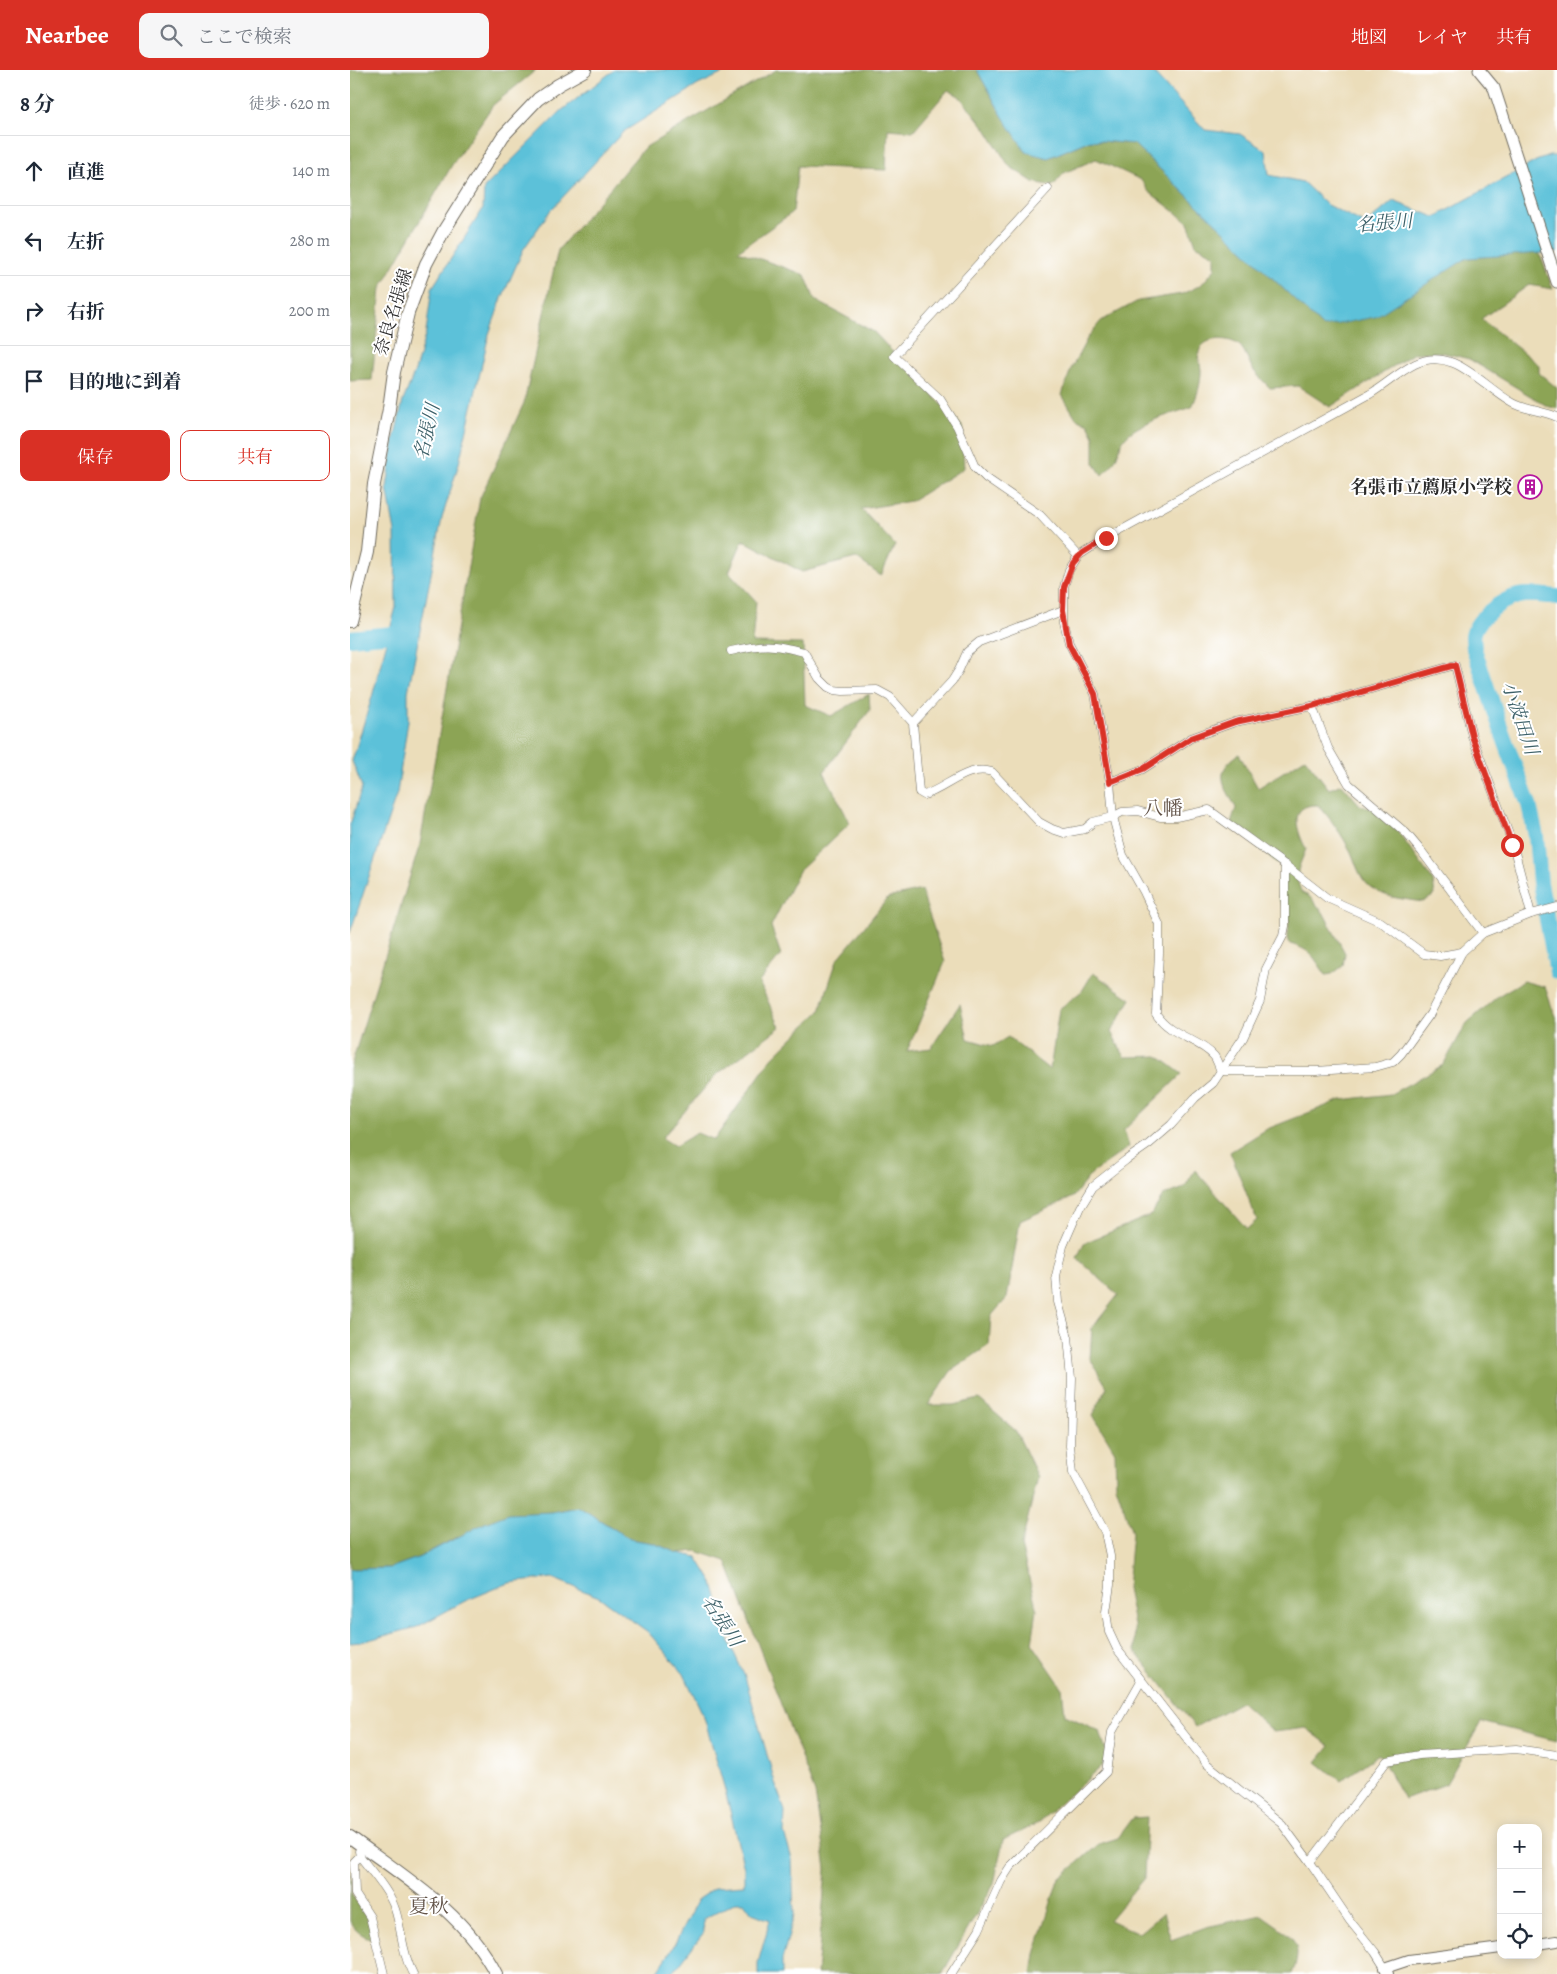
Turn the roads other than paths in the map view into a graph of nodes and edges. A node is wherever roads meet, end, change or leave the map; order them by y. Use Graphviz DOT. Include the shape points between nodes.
graph roads {
  1 [pos="584,70"];
  2 [pos="1479,70"];
  3 [pos="1048,188"];
  4 [pos="1556,279"];
  5 [pos="1557,418"];
  6 [pos="1078,556"];
  7 [pos="1063,610"];
  8 [pos="350,621"];
  9 [pos="730,651"];
  10 [pos="1312,706"];
  11 [pos="913,723"];
  12 [pos="1110,782"];
  13 [pos="1113,817"];
  14 [pos="1284,865"];
  15 [pos="1557,907"];
  16 [pos="1532,914"];
  17 [pos="1482,933"];
  18 [pos="1462,952"];
  19 [pos="1221,1071"];
  20 [pos="1141,1681"];
  21 [pos="1557,1755"];
  22 [pos="350,1838"];
  23 [pos="361,1852"];
  24 [pos="1310,1862"];
  25 [pos="1557,1941"];
  26 [pos="1542,1943"];
  27 [pos="1497,1949"];
  28 [pos="1386,1971"];
  29 [pos="384,1974"];
  30 [pos="412,1974"];
  31 [pos="496,1974"];
  32 [pos="951,1974"];
  1 -- 8 [label="main road, 奈良名張線" via="538,99 503,136 426,264 408,313 394,372 374,484 367,552"];
  2 -- 4 [label="main road" via="1494,88"];
  3 -- 6 [label="street" via="894,356 940,399 957,426 975,467 1040,515"];
  5 -- 6 [label="street" via="1514,403 1453,362 1438,358 1427,360"];
  6 -- 7 [label="street" via="1066,578"];
  7 -- 11 [label="street" via="979,642 967,652 952,681"];
  7 -- 12 [label="street" via="1069,644 1095,694"];
  9 -- 11 [label="street" via="774,644 804,652 828,687 843,691 877,690 890,697"];
  10 -- 12 [label="street" via="1235,722 1191,738 1143,769"];
  10 -- 16 [label="street" via="1455,665 1472,736 1512,845"];
  10 -- 17 [label="street" via="1328,748 1349,784 1406,833"];
  11 -- 13 [label="street" via="919,792 924,795 982,769 992,772 1038,822 1052,829 1075,832 1093,822"];
  12 -- 13 [label="street"];
  13 -- 14 [label="street" via="1122,812 1138,811 1176,817 1209,810"];
  13 -- 19 [label="street" via="1123,855 1158,924 1156,1014 1161,1022 1214,1056"];
  14 -- 18 [label="street" via="1327,898 1381,922 1424,954 1440,956"];
  14 -- 19 [label="street" via="1283,936 1266,969 1260,1001 1243,1038"];
  15 -- 16 [label="street"];
  16 -- 17 [label="street"];
  17 -- 18 [label="street"];
  18 -- 19 [label="street" via="1430,1014 1393,1062 1375,1067 1316,1071"];
  19 -- 20 [label="street" via="1171,1125 1093,1186 1063,1246 1056,1276 1072,1378 1070,1446 1073,1472 1104,1532 1110,1556 1106,1612 1109,1632 1117,1649"];
  20 -- 24 [label="street" via="1207,1764 1282,1824"];
  20 -- 32 [label="street" via="1112,1732 1106,1772 1010,1867 979,1930"];
  21 -- 24 [label="street" via="1516,1748 1419,1754 1387,1761"];
  22 -- 23 [label="main road"];
  23 -- 29 [label="street" via="354,1862 356,1894 370,1917"];
  23 -- 30 [label="street" via="394,1906"];
  23 -- 31 [label="main road" via="451,1914 477,1942"];
  24 -- 28 [label="street"];
  25 -- 26 [label="street"];
  27 -- 28 [label="street" via="1409,1960"];
}
